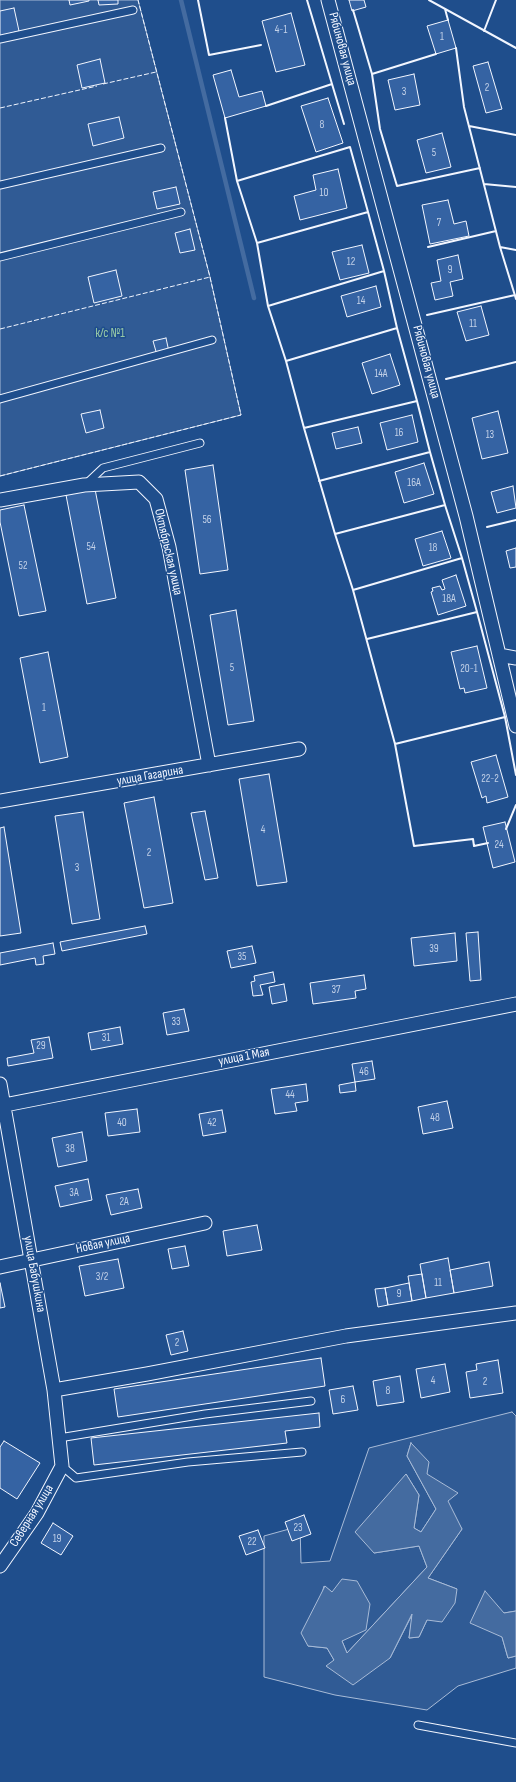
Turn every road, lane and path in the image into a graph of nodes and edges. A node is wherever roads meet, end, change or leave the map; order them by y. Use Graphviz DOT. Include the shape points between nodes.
graph roads {
  1 [pos="328,0"];
  2 [pos="133,10"];
  3 [pos="0,39"];
  4 [pos="161,148"];
  5 [pos="0,186"];
  6 [pos="181,212"];
  7 [pos="0,257"];
  8 [pos="212,340"];
  9 [pos="0,398"];
  10 [pos="200,443"];
  11 [pos="84,485"];
  12 [pos="0,500"];
  13 [pos="499,655"];
  14 [pos="516,658"];
  15 [pos="516,726"];
  16 [pos="299,749"];
  17 [pos="209,765"];
  18 [pos="0,801"];
  19 [pos="516,1004"];
  20 [pos="0,1084"];
  21 [pos="2,1105"];
  22 [pos="206,1223"];
  23 [pos="32,1260"];
  24 [pos="0,1267"];
  25 [pos="516,1313"];
  26 [pos="54,1390"];
  27 [pos="311,1401"];
  28 [pos="59,1438"];
  29 [pos="302,1452"];
  30 [pos="62,1466"];
  31 [pos="0,1566"];
  32 [pos="418,1725"];
  33 [pos="516,1743"];
  1 -- 13 [label="street, Рябиновая улица" via="466,516"];
  2 -- 3 [label="lane"];
  4 -- 5 [label="lane"];
  6 -- 7 [label="lane"];
  8 -- 9 [label="lane"];
  10 -- 11 [label="lane" via="103,468"];
  11 -- 12 [label="street, Октябрьская улица"];
  11 -- 17 [label="street, Октябрьская улица" via="139,482 156,499 169,547"];
  13 -- 14 [label="street"];
  13 -- 15 [label="street, Рябиновая улица"];
  16 -- 17 [label="street, улица Гагарина"];
  17 -- 18 [label="street, улица Гагарина"];
  19 -- 21 [label="street, улица 1 Мая"];
  20 -- 21 [label="street, улица Бабушкина"];
  21 -- 23 [label="street, улица Бабушкина"];
  22 -- 23 [label="street, Новая улица"];
  23 -- 24 [label="street, Новая улица"];
  23 -- 26 [label="street, улица Бабушкина"];
  25 -- 26 [label="street" via="346,1336"];
  26 -- 28 [label="street, улица Бабушкина"];
  27 -- 28 [label="lane" via="205,1414"];
  28 -- 30 [label="street, улица Бабушкина"];
  29 -- 30 [label="lane" via="188,1462 76,1478"];
  30 -- 31 [label="street, Северная улица" via="37,1513"];
  32 -- 33 [label="lane"];
}
